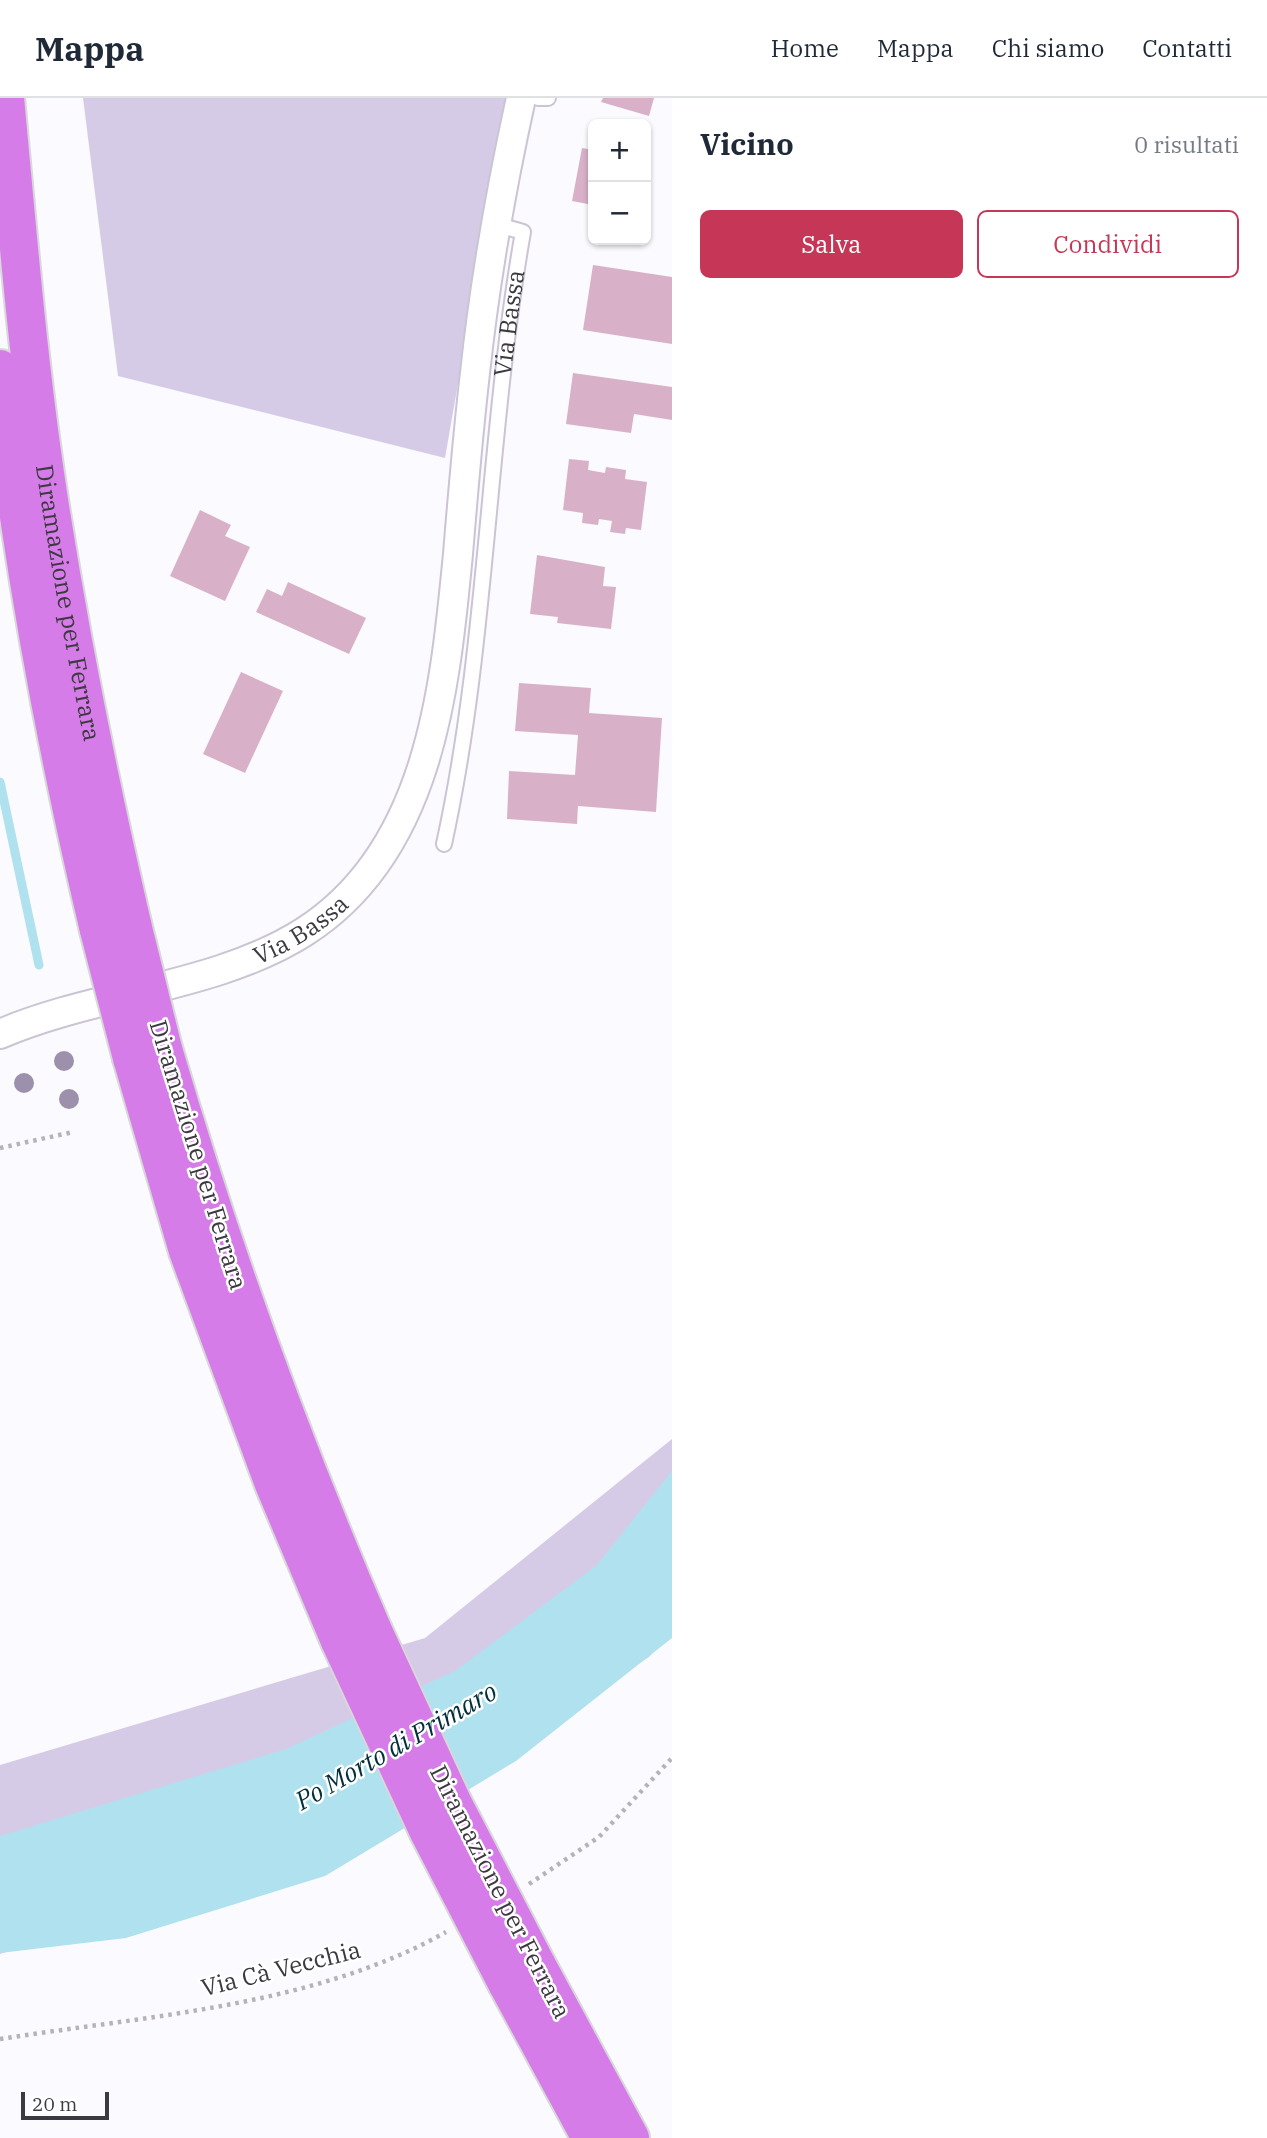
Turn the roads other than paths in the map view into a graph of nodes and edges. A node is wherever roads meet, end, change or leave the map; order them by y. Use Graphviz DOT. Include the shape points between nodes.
graph roads {
  1 [pos="5,98"];
  2 [pos="521,98"];
  3 [pos="538,98"];
  4 [pos="548,98"];
  5 [pos="0,369"];
  6 [pos="460,663"];
  7 [pos="444,844"];
  8 [pos="116,929"];
  9 [pos="0,1034"];
  10 [pos="521,1974"];
  11 [pos="591,2138"];
  12 [pos="630,2138"];
  1 -- 8 [label="highway, Diramazione per Ferrara" via="51,511"];
  2 -- 6 [label="street, Via Bassa" via="495,224"];
  3 -- 4 [label="lane"];
  5 -- 8 [label="highway, Diramazione per Ferrara" via="17,511 54,732"];
  6 -- 7 [label="lane, Via Bassa" via="459,778"];
  6 -- 9 [label="street, Via Bassa" via="438,708 411,800 392,841 340,904 271,950"];
  8 -- 10 [label="highway, Diramazione per Ferrara, bridge" via="192,1263 274,1484 356,1636 428,1830"];
  10 -- 11 [label="highway, Diramazione per Ferrara"];
  10 -- 12 [label="highway, Diramazione per Ferrara"];
}
